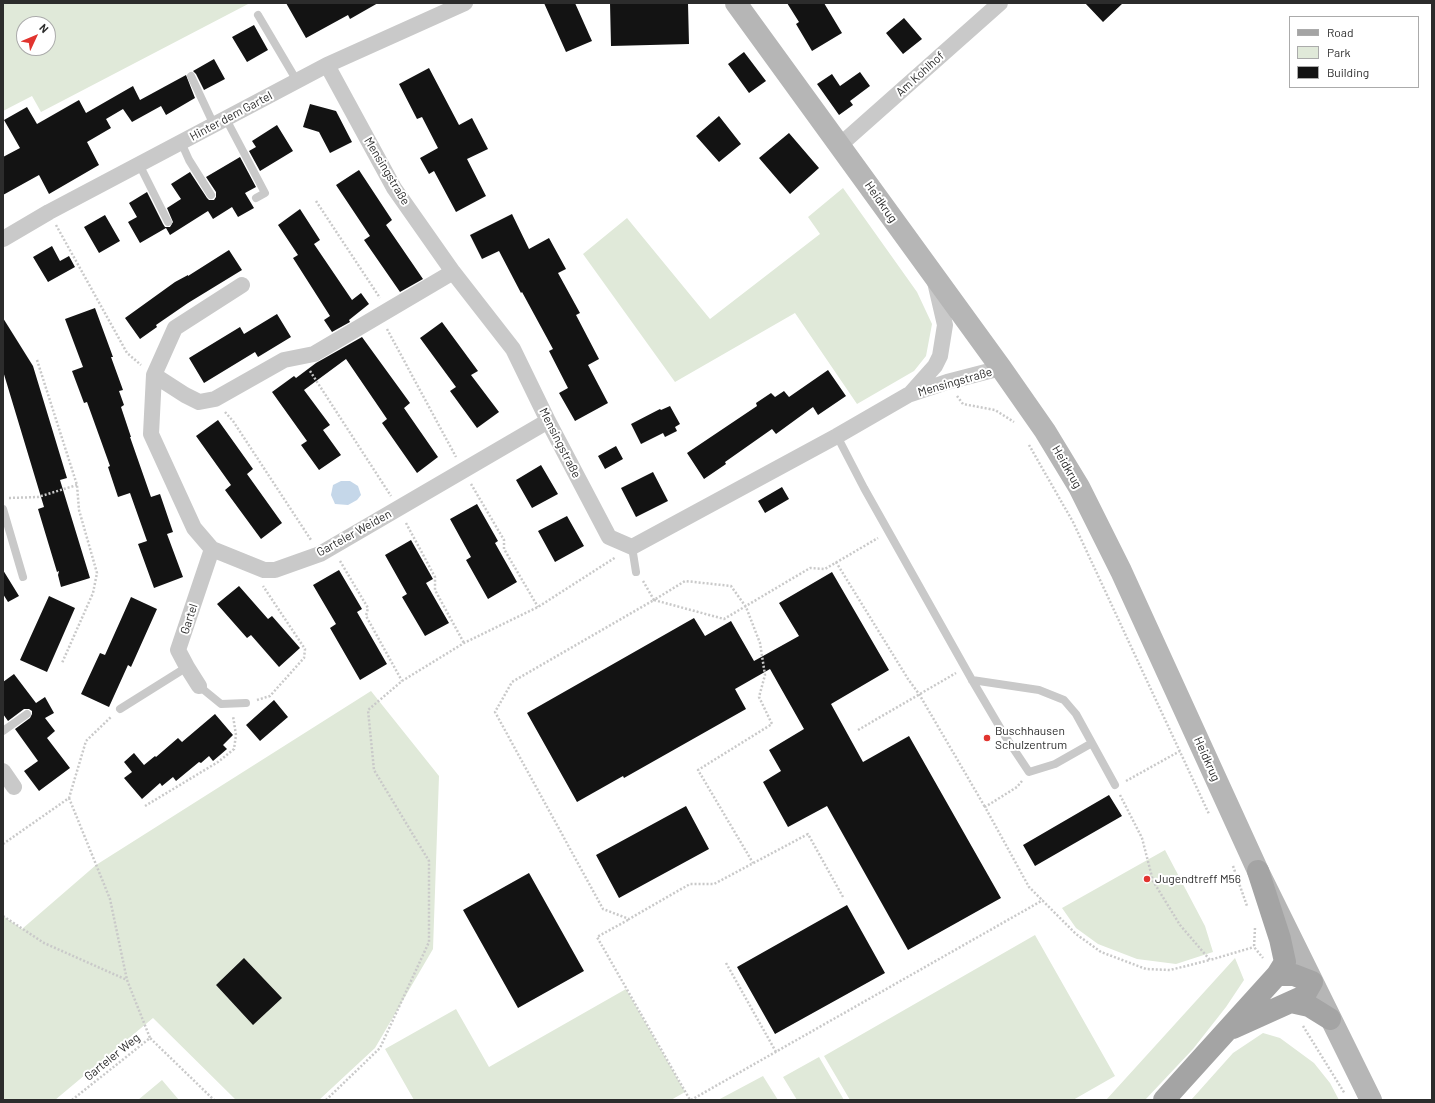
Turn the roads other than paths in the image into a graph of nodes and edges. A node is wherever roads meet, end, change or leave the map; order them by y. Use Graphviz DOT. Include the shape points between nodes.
graph roads {
  1 [pos="465,3"];
  2 [pos="736,3"];
  3 [pos="997,4"];
  4 [pos="258,14"];
  5 [pos="326,65"];
  6 [pos="191,76"];
  7 [pos="297,81"];
  8 [pos="220,122"];
  9 [pos="181,142"];
  10 [pos="840,145"];
  11 [pos="139,164"];
  12 [pos="211,195"];
  13 [pos="256,198"];
  14 [pos="168,222"];
  15 [pos="3,239"];
  16 [pos="452,272"];
  17 [pos="934,276"];
  18 [pos="242,285"];
  19 [pos="1001,368"];
  20 [pos="154,375"];
  21 [pos="908,395"];
  22 [pos="548,421"];
  23 [pos="837,436"];
  24 [pos="3,509"];
  25 [pos="632,547"];
  26 [pos="212,549"];
  27 [pos="636,572"];
  28 [pos="23,577"];
  29 [pos="187,667"];
  30 [pos="972,680"];
  31 [pos="199,686"];
  32 [pos="246,703"];
  33 [pos="120,709"];
  34 [pos="27,714"];
  35 [pos="3,731"];
  36 [pos="1092,743"];
  37 [pos="3,771"];
  38 [pos="1115,785"];
  39 [pos="14,786"];
  40 [pos="1258,872"];
  41 [pos="1277,975"];
  42 [pos="1312,982"];
  43 [pos="1291,1002"];
  44 [pos="1330,1019"];
  45 [pos="1227,1031"];
  46 [pos="1164,1100"];
  47 [pos="1371,1100"];
  1 -- 5 [label="street, Hinter dem Gartel"];
  2 -- 10 [label="main road, Heidkrug"];
  3 -- 10 [label="street, Am Kohlhof"];
  4 -- 7 [label="lane"];
  5 -- 7 [label="street, Hinter dem Gartel"];
  5 -- 16 [label="street, Mensingstraße" via="394,188"];
  6 -- 8 [label="lane"];
  7 -- 8 [label="street, Hinter dem Gartel"];
  8 -- 9 [label="street, Hinter dem Gartel"];
  8 -- 13 [label="lane" via="265,193"];
  9 -- 11 [label="street, Hinter dem Gartel"];
  9 -- 12 [label="lane"];
  10 -- 17 [label="main road, Heidkrug"];
  11 -- 14 [label="lane"];
  11 -- 15 [label="street, Hinter dem Gartel"];
  16 -- 20 [label="street" via="314,354 284,360 215,399 199,402"];
  16 -- 22 [label="street, Mensingstraße" via="513,349"];
  17 -- 19 [label="main road, Heidkrug"];
  17 -- 21 [label="street, Mensingstraße" via="945,325 940,356 935,366"];
  18 -- 20 [label="street" via="175,328"];
  19 -- 21 [label="street, Mensingstraße"];
  19 -- 40 [label="main road, Heidkrug" via="1079,486 1121,571"];
  20 -- 26 [label="street" via="151,434 194,528"];
  21 -- 23 [label="street, Mensingstraße"];
  22 -- 25 [label="street, Mensingstraße" via="609,537"];
  22 -- 26 [label="street, Garteler Weiden" via="326,550 275,570 264,570"];
  23 -- 25 [label="street, Mensingstraße"];
  23 -- 30 [label="lane"];
  24 -- 28 [label="lane"];
  25 -- 27 [label="lane"];
  26 -- 29 [label="street, Gartel" via="178,650"];
  29 -- 31 [label="street, Gartel"];
  29 -- 33 [label="lane"];
  30 -- 36 [label="lane" via="1039,690 1064,700 1076,714"];
  30 -- 36 [label="lane" via="1029,772 1055,764"];
  31 -- 32 [label="lane" via="221,704"];
  34 -- 35 [label="lane"];
  36 -- 38 [label="lane"];
  37 -- 39 [label="street"];
  40 -- 41 [label="main road" via="1285,962"];
  40 -- 42 [label="main road, Heidkrug"];
  41 -- 42 [label="main road" via="1294,975"];
  41 -- 45 [label="main road"];
  42 -- 43 [label="main road" via="1304,996"];
  42 -- 44 [label="main road, Heidkrug"];
  43 -- 44 [label="main road" via="1309,1006"];
  43 -- 45 [label="main road"];
  44 -- 47 [label="main road, Heidkrug"];
  45 -- 46 [label="main road"];
}
